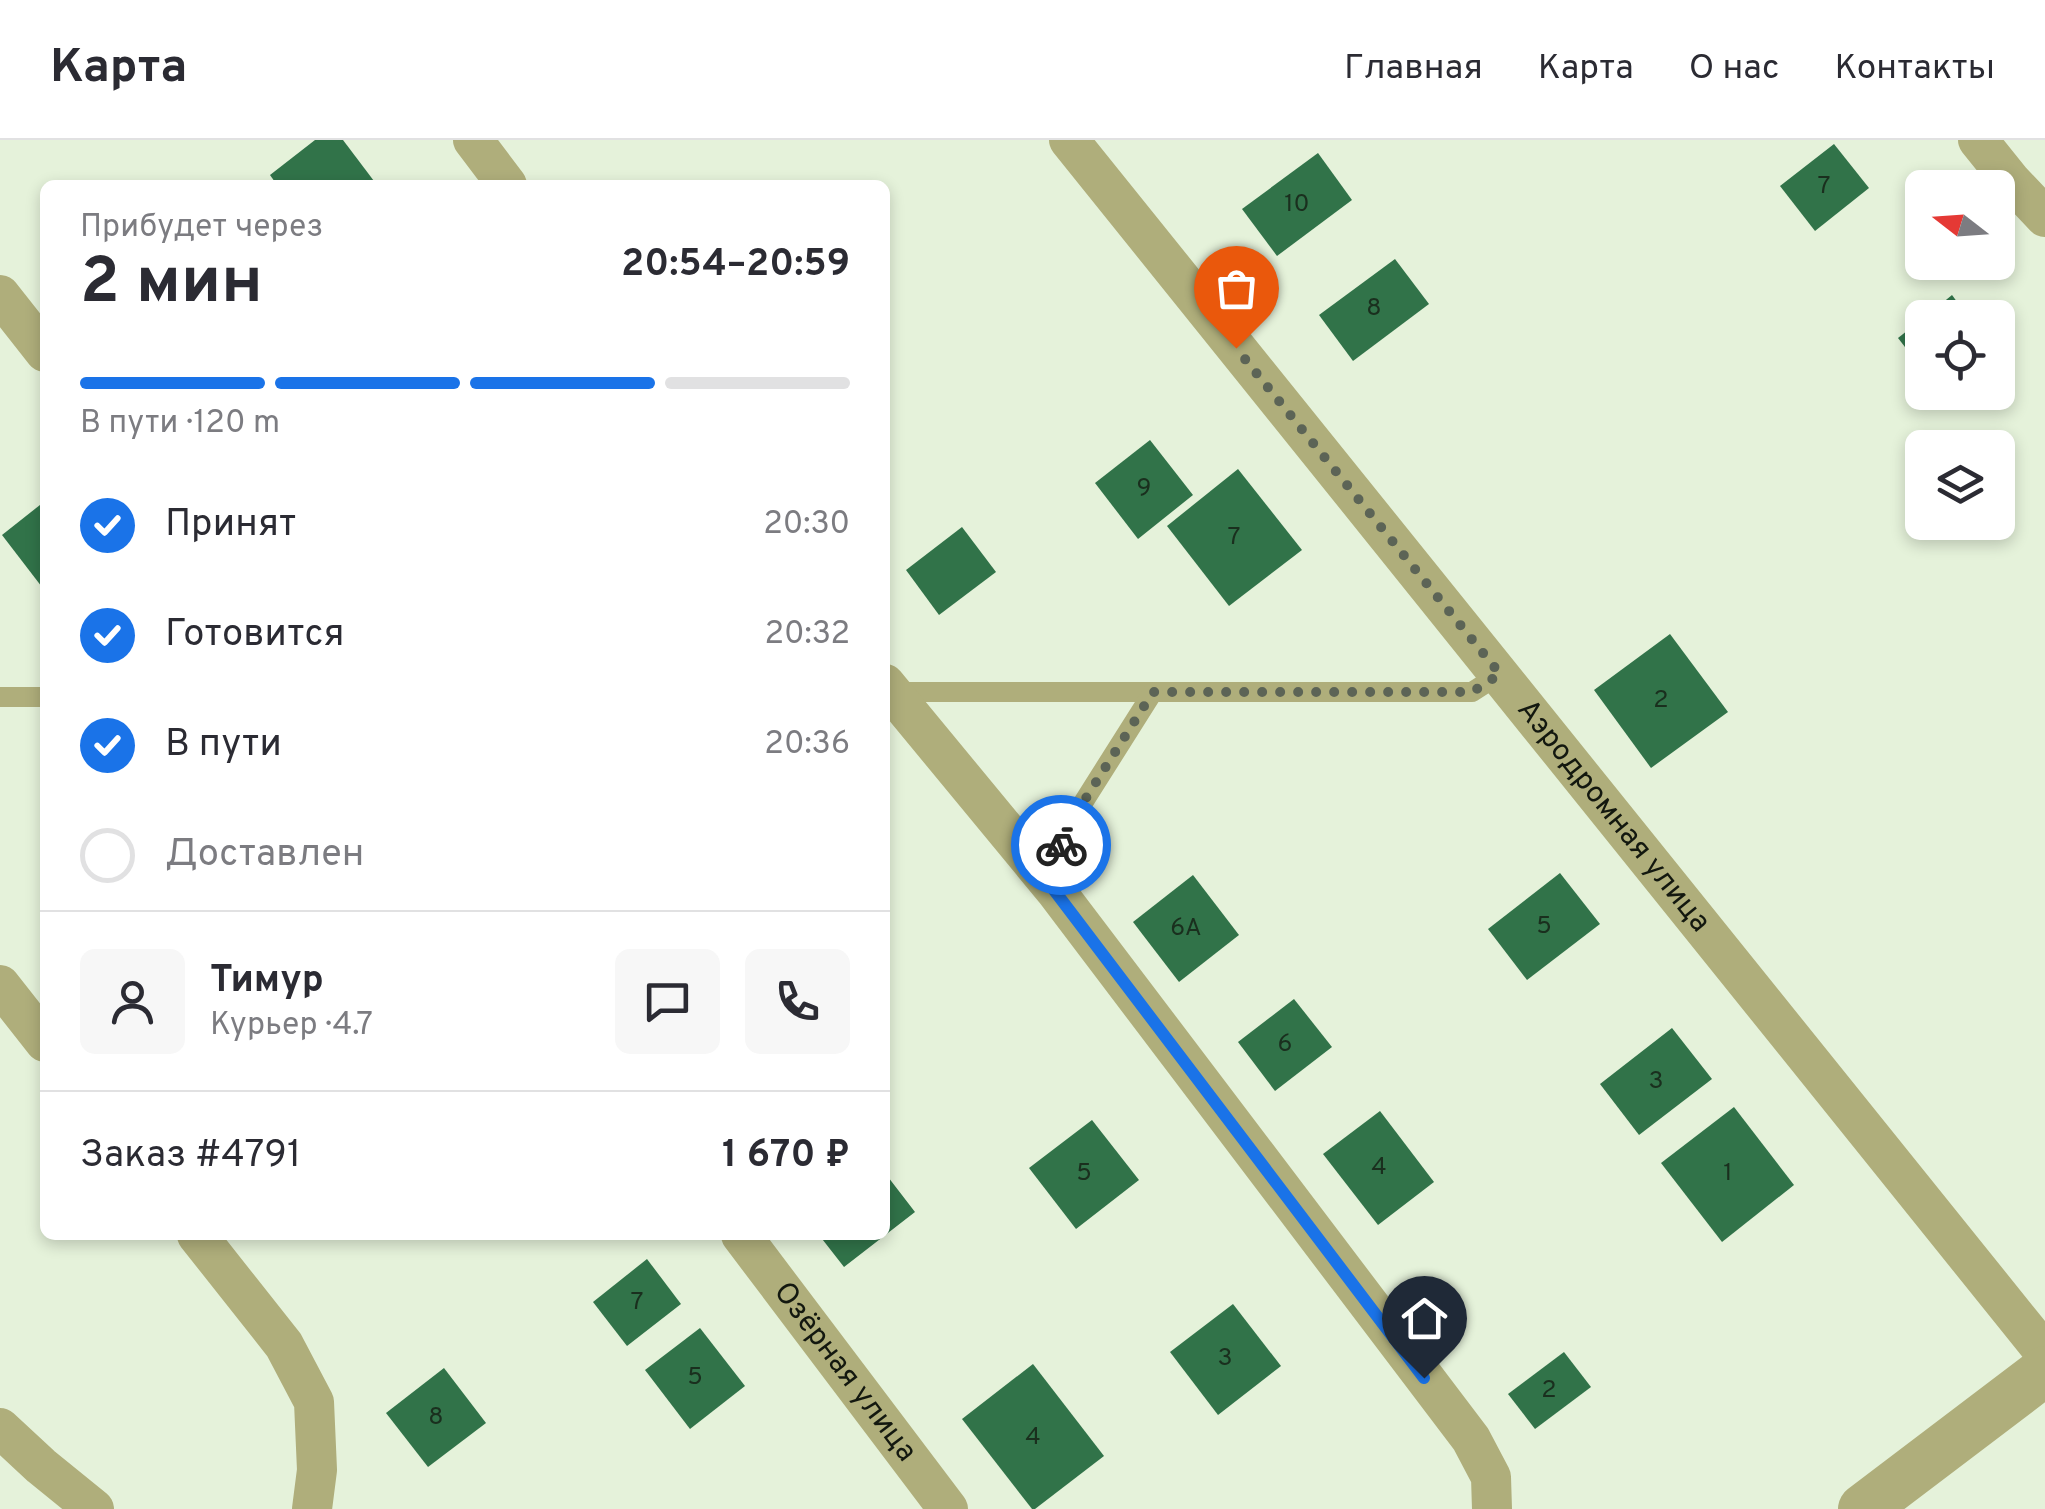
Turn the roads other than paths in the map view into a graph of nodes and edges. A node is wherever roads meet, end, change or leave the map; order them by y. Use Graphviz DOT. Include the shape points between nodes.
graph roads {
  1 [pos="473,140"];
  2 [pos="1069,140"];
  3 [pos="1978,140"];
  4 [pos="503,180"];
  5 [pos="2045,217"];
  6 [pos="0,295"];
  7 [pos="40,346"];
  8 [pos="1500,674"];
  9 [pos="890,690"];
  10 [pos="1153,692"];
  11 [pos="890,694"];
  12 [pos="0,697"];
  13 [pos="40,697"];
  14 [pos="1054,890"];
  15 [pos="0,985"];
  16 [pos="40,1036"];
  17 [pos="201,1240"];
  18 [pos="745,1240"];
  19 [pos="2045,1352"];
  20 [pos="2045,1372"];
  21 [pos="0,1428"];
  22 [pos="1491,1493"];
  23 [pos="94,1509"];
  24 [pos="312,1509"];
  25 [pos="948,1509"];
  26 [pos="1863,1509"];
  1 -- 4 [label="street"];
  2 -- 8 [label="street, Аэродромная улица"];
  3 -- 5 [label="street"];
  6 -- 7 [label="street"];
  8 -- 10 [label="lane" via="1472,692"];
  8 -- 19 [label="street, Аэродромная улица"];
  9 -- 10 [label="lane"];
  10 -- 14 [label="lane" via="1069,825"];
  11 -- 14 [label="street"];
  12 -- 13 [label="lane"];
  14 -- 22 [label="street" via="1470,1440"];
  15 -- 16 [label="street"];
  17 -- 24 [label="street" via="284,1345 314,1402 318,1470"];
  18 -- 25 [label="street, Озёрная улица"];
  20 -- 26 [label="street"];
  21 -- 23 [label="street"];
}
